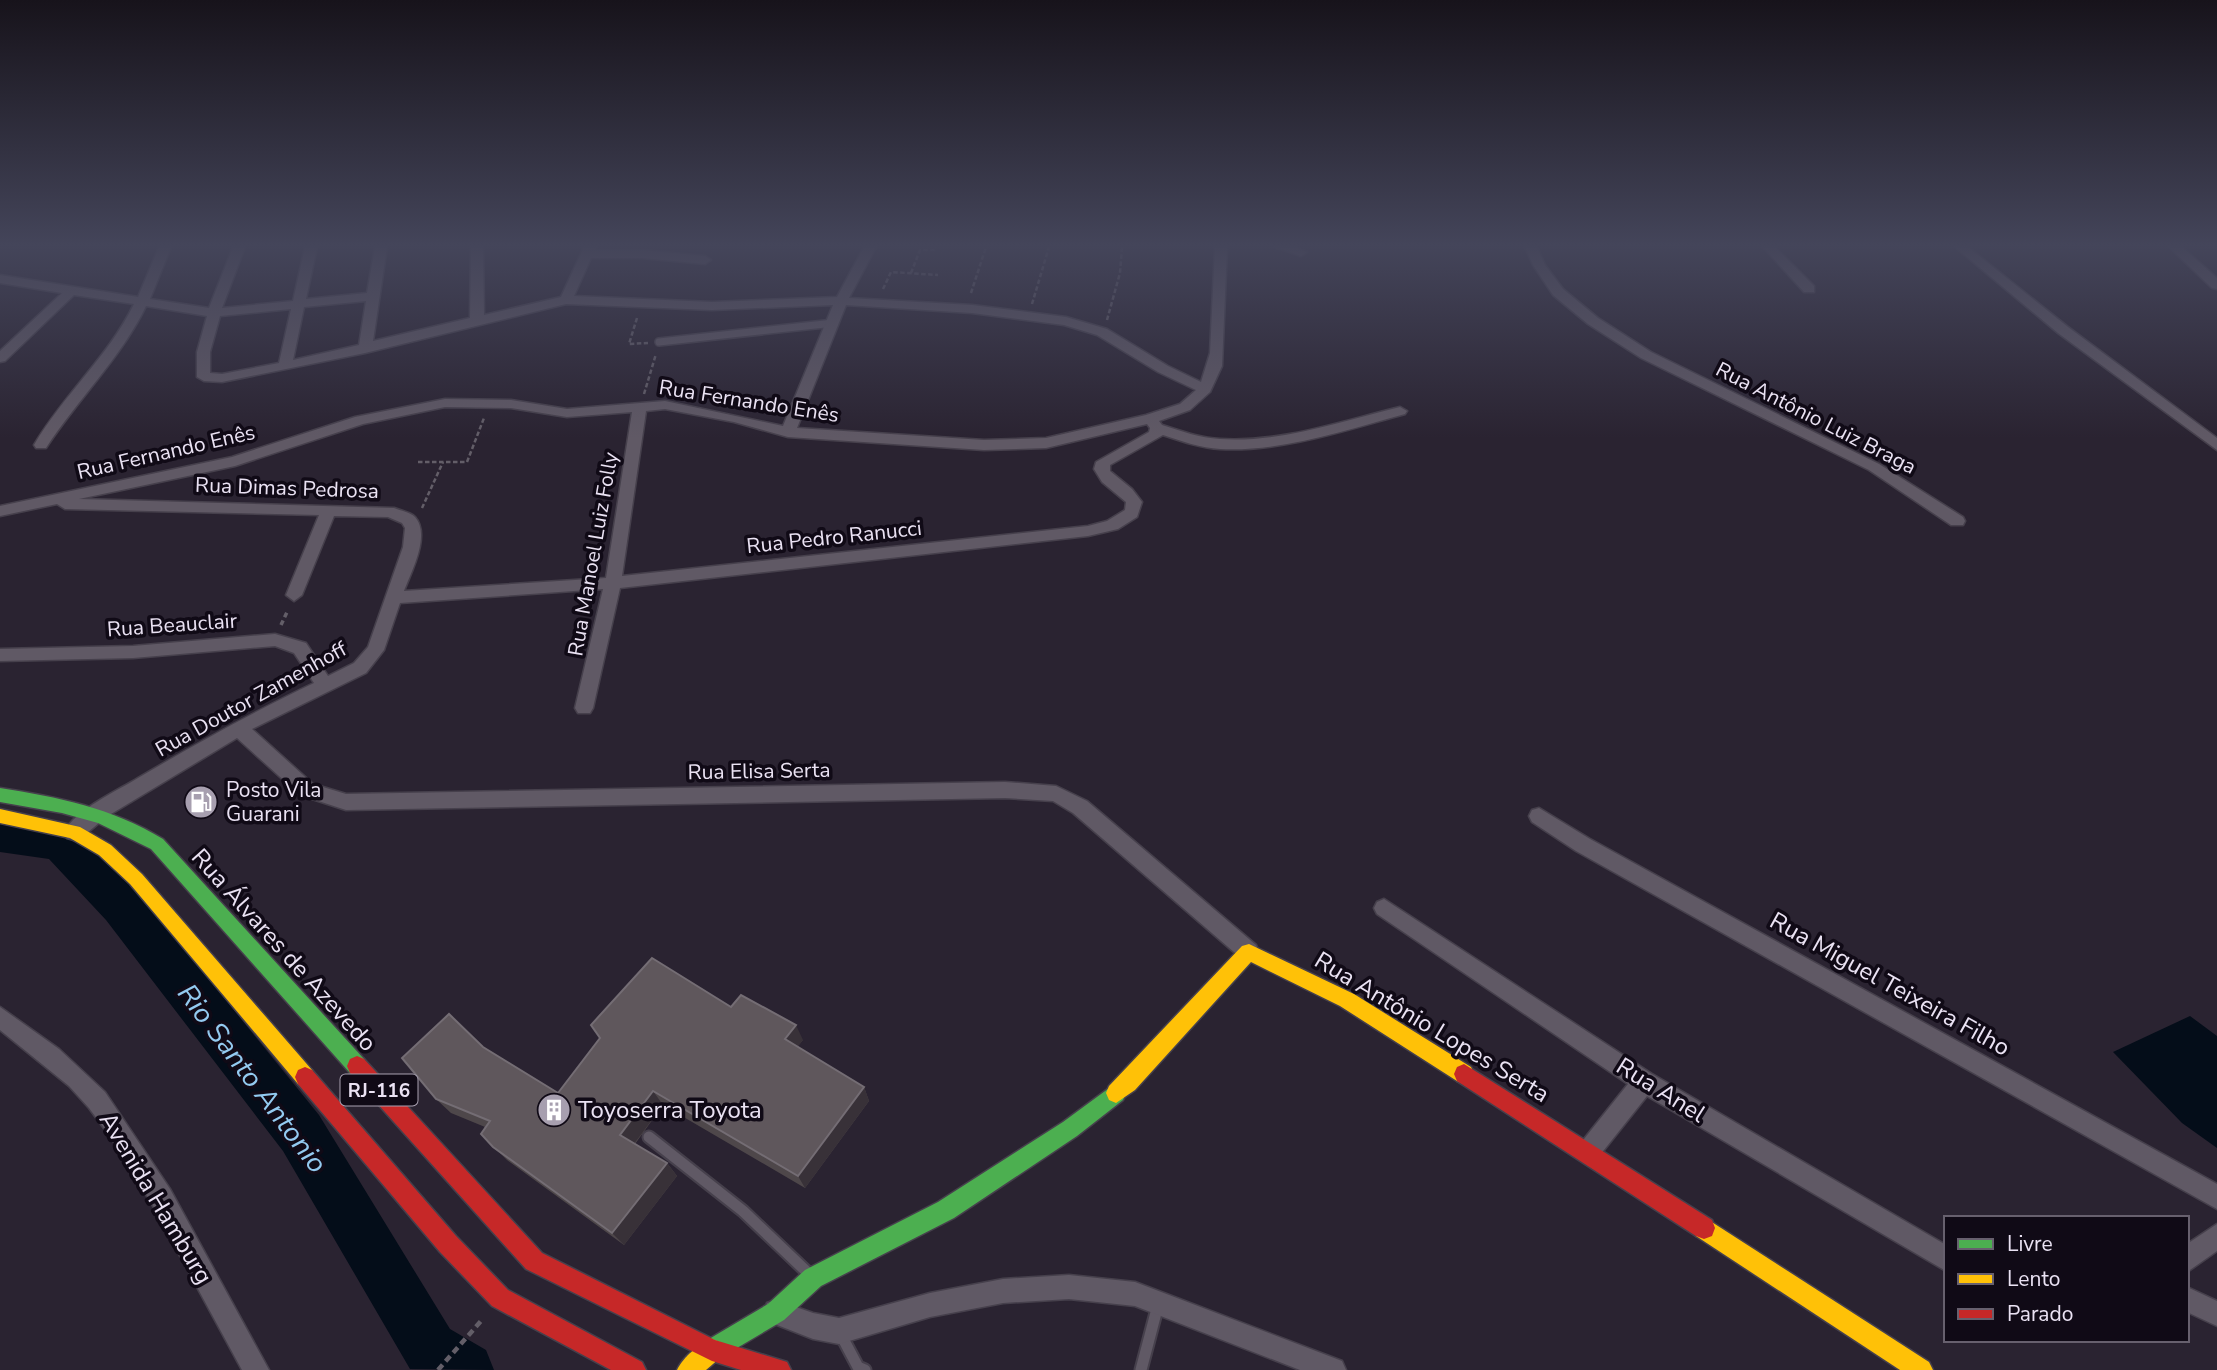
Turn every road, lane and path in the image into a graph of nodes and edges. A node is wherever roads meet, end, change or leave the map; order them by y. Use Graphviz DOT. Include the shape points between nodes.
graph roads {
  1 [pos="50,311"];
  2 [pos="138,311"];
  3 [pos="199,311"];
  4 [pos="236,311"];
  5 [pos="297,311"];
  6 [pos="371,311"];
  7 [pos="477,311"];
  8 [pos="524,311"];
  9 [pos="838,311"];
  10 [pos="983,311"];
  11 [pos="1030,311"];
  12 [pos="1110,311"];
  13 [pos="1219,311"];
  14 [pos="1582,311"];
  15 [pos="2040,311"];
  16 [pos="214,313"];
  17 [pos="1029,316"];
  18 [pos="477,323"];
  19 [pos="834,323"];
  20 [pos="1102,332"];
  21 [pos="659,341"];
  22 [pos="365,349"];
  23 [pos="0,358"];
  24 [pos="285,366"];
  25 [pos="1205,389"];
  26 [pos="489,402"];
  27 [pos="640,406"];
  28 [pos="1400,411"];
  29 [pos="1153,423"];
  30 [pos="788,432"];
  31 [pos="41,445"];
  32 [pos="2217,445"];
  33 [pos="418,462"];
  34 [pos="443,462"];
  35 [pos="38,503"];
  36 [pos="330,510"];
  37 [pos="0,511"];
  38 [pos="1958,522"];
  39 [pos="413,528"];
  40 [pos="613,583"];
  41 [pos="294,595"];
  42 [pos="392,598"];
  43 [pos="275,640"];
  44 [pos="0,655"];
  45 [pos="325,686"];
  46 [pos="584,708"];
  47 [pos="238,728"];
  48 [pos="0,795"];
  49 [pos="99,811"];
  50 [pos="0,816"];
  51 [pos="1539,816"];
  52 [pos="74,832"];
  53 [pos="1384,908"];
  54 [pos="1249,952"];
  55 [pos="0,1017"];
  56 [pos="1644,1082"];
  57 [pos="649,1137"];
  58 [pos="1588,1152"];
  59 [pos="2217,1197"];
  60 [pos="2217,1236"];
  61 [pos="1944,1258"];
  62 [pos="2189,1258"];
  63 [pos="813,1278"];
  64 [pos="500,1298"];
  65 [pos="2189,1300"];
  66 [pos="1159,1303"];
  67 [pos="776,1312"];
  68 [pos="2217,1314"];
  69 [pos="839,1331"];
  70 [pos="712,1350"];
  71 [pos="860,1369"];
  72 [pos="256,1370"];
  73 [pos="438,1370"];
  74 [pos="634,1370"];
  75 [pos="689,1370"];
  76 [pos="779,1370"];
  77 [pos="1141,1370"];
  78 [pos="1333,1370"];
  79 [pos="1921,1370"];
  1 -- 23 [label="street"];
  2 -- 31 [label="street" via="62,409"];
  3 -- 16 [label="street"];
  4 -- 16 [label="street"];
  5 -- 24 [label="street"];
  6 -- 22 [label="street"];
  7 -- 18 [label="street"];
  8 -- 18 [label="street"];
  9 -- 19 [label="street"];
  10 -- 17 [label="street"];
  11 -- 17 [label="path"];
  12 -- 20 [label="path"];
  13 -- 25 [label="street" via="1215,366"];
  14 -- 38 [label="street, Rua Antônio Luiz Braga" via="1646,355 1874,467"];
  15 -- 32 [label="street"];
  16 -- 24 [label="street" via="201,367 204,377"];
  17 -- 20 [label="street"];
  18 -- 22 [label="street"];
  19 -- 21 [label="lane"];
  19 -- 30 [label="street"];
  20 -- 25 [label="street"];
  22 -- 24 [label="street"];
  25 -- 29 [label="street, Rua Fernando Enês" via="1185,407"];
  26 -- 27 [label="street, Rua Fernando Enês" via="567,413"];
  26 -- 34 [label="path" via="467,462"];
  26 -- 35 [label="street, Rua Fernando Enês" via="405,409 235,461"];
  27 -- 30 [label="street, Rua Fernando Enês" via="687,408"];
  27 -- 40 [label="street, Rua Manoel Luiz Folly"];
  28 -- 29 [label="street" via="1248,443 1200,441"];
  29 -- 30 [label="street, Rua Fernando Enês" via="1013,445"];
  29 -- 40 [label="street, Rua Pedro Ranucci" via="1153,437 1103,462 1105,477 1127,491 1134,502 1132,513 1112,525"];
  33 -- 34 [label="path"];
  34 -- 39 [label="path"];
  35 -- 36 [label="street, Rua Dimas Pedrosa"];
  35 -- 37 [label="street, Rua Fernando Enês"];
  36 -- 39 [label="street, Rua Dimas Pedrosa" via="398,514"];
  36 -- 41 [label="street"];
  39 -- 42 [label="street" via="411,547"];
  40 -- 42 [label="street, Rua Pedro Ranucci"];
  40 -- 46 [label="street, Rua Manoel Luiz Folly"];
  41 -- 43 [label="path"];
  42 -- 45 [label="street, Rua Doutor Zamenhoff" via="375,650 360,667"];
  43 -- 44 [label="street, Rua Beauclair" via="133,652"];
  43 -- 45 [label="street" via="300,648"];
  45 -- 47 [label="street, Rua Doutor Zamenhoff"];
  47 -- 49 [label="street, Rua Doutor Zamenhoff"];
  47 -- 54 [label="street, Rua Elisa Serta" via="307,790 346,802 1005,790 1056,794 1080,807"];
  48 -- 49 [label="main road, Rua Álvares de Azevedo / RJ-116"];
  49 -- 52 [label="street, Rua Doutor Zamenhoff"];
  49 -- 70 [label="main road, Rua Álvares de Azevedo / RJ-116" via="136,828 157,844 534,1261"];
  50 -- 52 [label="main road, RJ-116"];
  51 -- 59 [label="street, Rua Miguel Teixeira Filho" via="1583,845"];
  52 -- 64 [label="main road, RJ-116" via="105,850 136,879 448,1244"];
  53 -- 56 [label="street, Rua Anel"];
  54 -- 58 [label="main road, Rua Antônio Lopes Serta" via="1347,1000"];
  54 -- 63 [label="main road" via="1128,1083 1070,1129 946,1210"];
  55 -- 72 [label="street, Avenida Hamburg" via="95,1098 144,1170"];
  56 -- 58 [label="street"];
  56 -- 61 [label="street, Rua Anel"];
  57 -- 63 [label="lane" via="743,1211"];
  58 -- 79 [label="main road, Rua Antônio Lopes Serta"];
  60 -- 62 [label="street"];
  63 -- 67 [label="main road"];
  64 -- 73 [label="path"];
  64 -- 74 [label="main road, RJ-116"];
  65 -- 68 [label="street"];
  66 -- 69 [label="street" via="1135,1294 1069,1287 1003,1291"];
  66 -- 77 [label="lane"];
  66 -- 78 [label="street"];
  67 -- 69 [label="street"];
  67 -- 70 [label="main road"];
  69 -- 71 [label="lane"];
  70 -- 75 [label="main road"];
  70 -- 76 [label="main road, Rua Álvares de Azevedo / RJ-116"];
}
